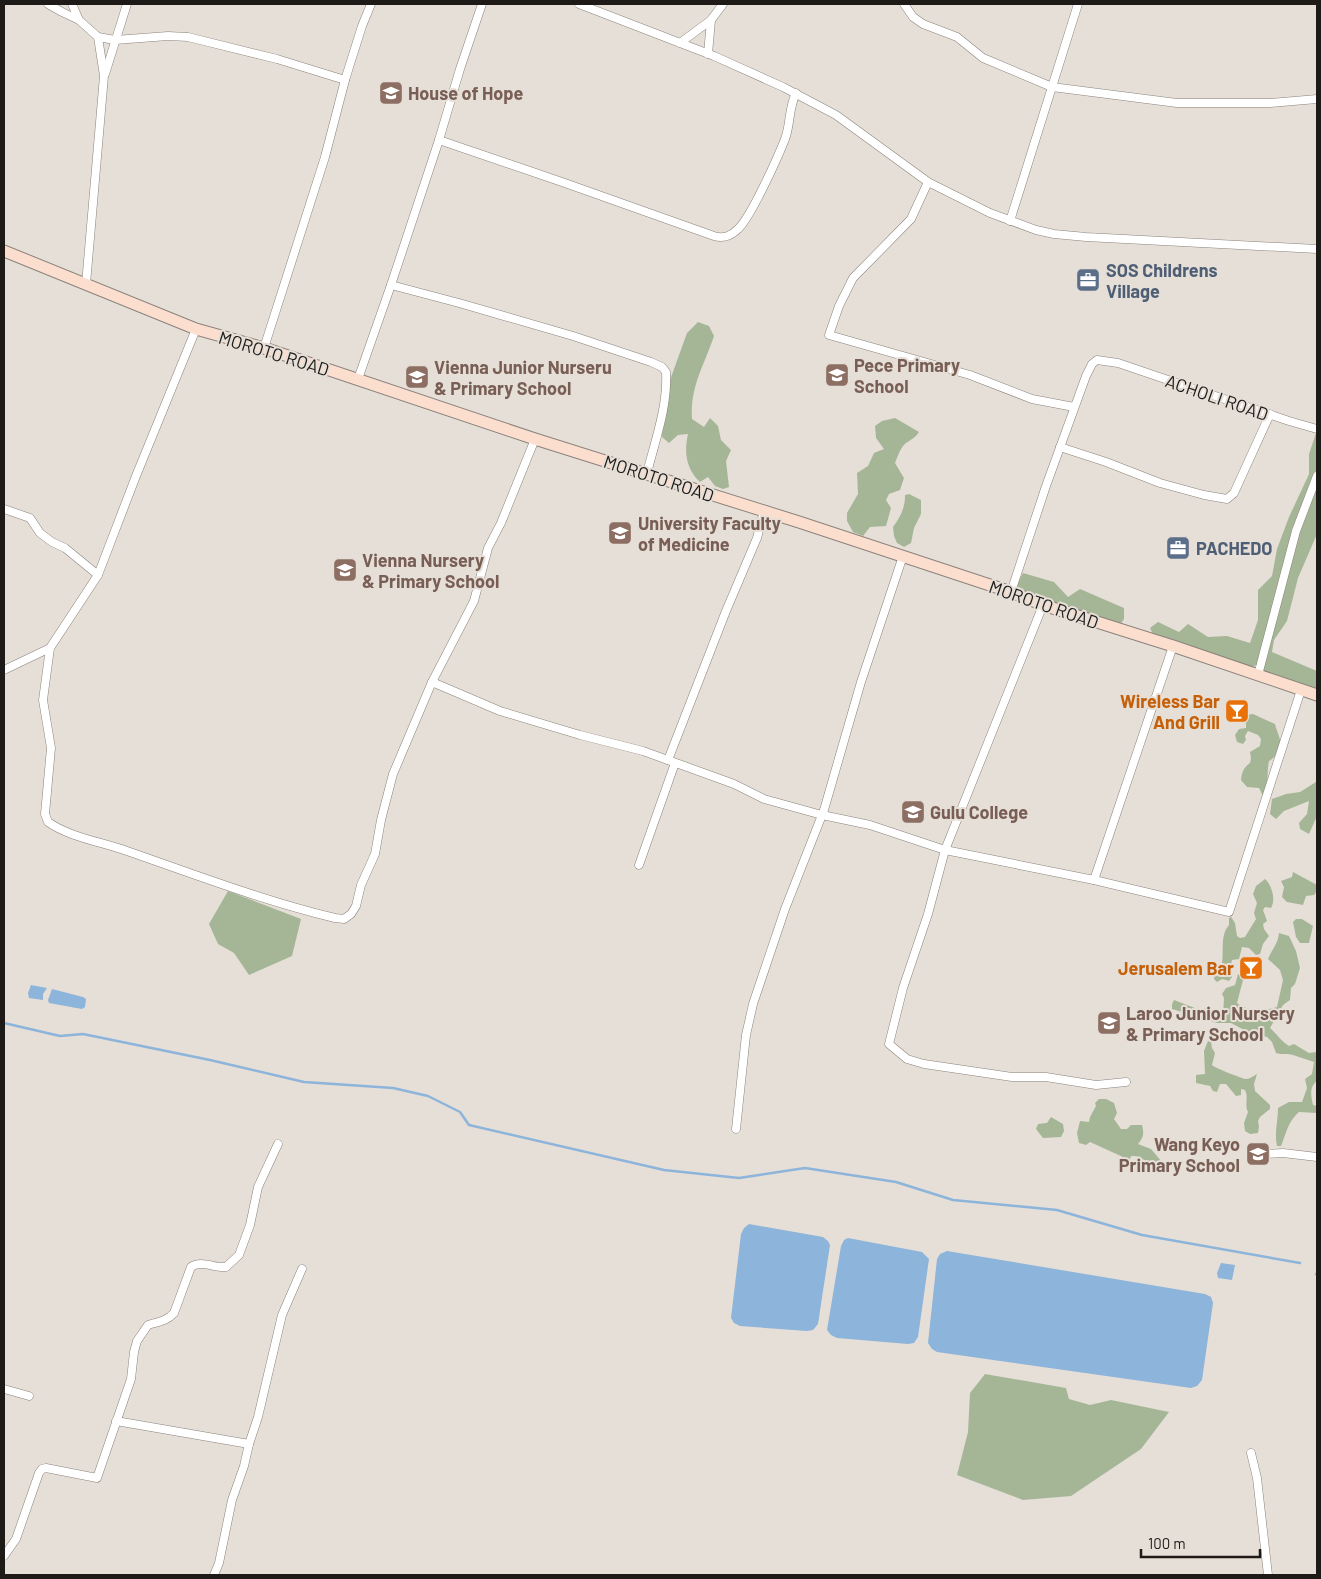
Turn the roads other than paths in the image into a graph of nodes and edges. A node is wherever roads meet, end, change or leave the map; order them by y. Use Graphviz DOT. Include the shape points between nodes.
graph roads {
  1 [pos="48,4"];
  2 [pos="72,4"];
  3 [pos="127,4"];
  4 [pos="371,4"];
  5 [pos="482,4"];
  6 [pos="579,4"];
  7 [pos="723,4"];
  8 [pos="904,4"];
  9 [pos="1078,4"];
  10 [pos="79,20"];
  11 [pos="711,20"];
  12 [pos="98,37"];
  13 [pos="115,40"];
  14 [pos="680,43"];
  15 [pos="708,54"];
  16 [pos="104,76"];
  17 [pos="345,80"];
  18 [pos="1052,87"];
  19 [pos="796,93"];
  20 [pos="1317,100"];
  21 [pos="439,140"];
  22 [pos="928,182"];
  23 [pos="1010,221"];
  24 [pos="1317,249"];
  25 [pos="4,251"];
  26 [pos="86,284"];
  27 [pos="391,285"];
  28 [pos="196,330"];
  29 [pos="264,348"];
  30 [pos="358,379"];
  31 [pos="1074,407"];
  32 [pos="1270,414"];
  33 [pos="1317,429"];
  34 [pos="535,439"];
  35 [pos="1060,447"];
  36 [pos="647,473"];
  37 [pos="1317,476"];
  38 [pos="4,509"];
  39 [pos="764,511"];
  40 [pos="903,556"];
  41 [pos="98,575"];
  42 [pos="1010,592"];
  43 [pos="1043,605"];
  44 [pos="1173,646"];
  45 [pos="50,648"];
  46 [pos="4,670"];
  47 [pos="1258,674"];
  48 [pos="432,682"];
  49 [pos="1301,690"];
  50 [pos="1317,695"];
  51 [pos="672,761"];
  52 [pos="822,815"];
  53 [pos="945,850"];
  54 [pos="639,865"];
  55 [pos="1094,880"];
  56 [pos="1126,1082"];
  57 [pos="736,1129"];
  58 [pos="278,1144"];
  59 [pos="1265,1154"];
  60 [pos="1317,1156"];
  61 [pos="302,1269"];
  62 [pos="4,1389"];
  63 [pos="29,1396"];
  64 [pos="116,1421"];
  65 [pos="249,1444"];
  66 [pos="1251,1453"];
  67 [pos="4,1556"];
  68 [pos="214,1575"];
  69 [pos="1268,1575"];
  1 -- 10 [label="street"];
  2 -- 10 [label="street"];
  3 -- 13 [label="street"];
  4 -- 17 [label="street"];
  5 -- 21 [label="street"];
  6 -- 14 [label="street"];
  7 -- 11 [label="street"];
  8 -- 18 [label="street" via="923,24 957,37 983,58"];
  9 -- 18 [label="street"];
  10 -- 12 [label="street"];
  11 -- 14 [label="street"];
  11 -- 15 [label="street"];
  12 -- 13 [label="street"];
  12 -- 16 [label="street"];
  13 -- 16 [label="street"];
  13 -- 17 [label="street" via="188,37 277,58"];
  14 -- 15 [label="street"];
  15 -- 19 [label="street"];
  16 -- 26 [label="street"];
  17 -- 29 [label="street" via="325,157"];
  18 -- 20 [label="street" via="1177,102"];
  18 -- 23 [label="street"];
  19 -- 21 [label="street" via="785,139 758,197 742,225 724,238"];
  19 -- 22 [label="street" via="836,114"];
  21 -- 27 [label="street"];
  22 -- 23 [label="street"];
  22 -- 31 [label="street" via="910,219 853,278 829,335 970,375 1032,399"];
  23 -- 24 [label="street" via="1054,234 1086,237"];
  25 -- 26 [label="main road, MOROTO ROAD"];
  26 -- 28 [label="main road, MOROTO ROAD"];
  27 -- 30 [label="street"];
  27 -- 36 [label="street" via="573,336 662,367 666,372 665,395"];
  28 -- 29 [label="main road, MOROTO ROAD"];
  28 -- 41 [label="street"];
  29 -- 30 [label="main road, MOROTO ROAD"];
  30 -- 34 [label="main road, MOROTO ROAD"];
  31 -- 32 [label="street, ACHOLI ROAD" via="1092,364 1104,360"];
  31 -- 35 [label="street, ACHOLI ROAD"];
  32 -- 33 [label="street, ACHOLI ROAD"];
  32 -- 35 [label="street" via="1234,493 1227,498 1160,484"];
  34 -- 36 [label="main road, MOROTO ROAD"];
  34 -- 48 [label="street" via="502,523 488,548 474,602"];
  35 -- 42 [label="street, ACHOLI ROAD"];
  36 -- 39 [label="main road, MOROTO ROAD"];
  37 -- 47 [label="street" via="1296,531"];
  38 -- 41 [label="street" via="30,518 40,533 65,548"];
  39 -- 40 [label="main road, MOROTO ROAD"];
  39 -- 51 [label="street"];
  40 -- 42 [label="main road, MOROTO ROAD"];
  40 -- 52 [label="street"];
  41 -- 45 [label="street"];
  42 -- 43 [label="main road, MOROTO ROAD"];
  43 -- 44 [label="main road, MOROTO ROAD"];
  43 -- 53 [label="street"];
  44 -- 47 [label="main road, MOROTO ROAD"];
  44 -- 55 [label="street"];
  45 -- 46 [label="street"];
  45 -- 48 [label="street" via="43,700 51,748 45,814 48,822 62,830 201,878 344,919 356,906 361,885 375,854 391,780"];
  47 -- 49 [label="main road, MOROTO ROAD"];
  48 -- 51 [label="street" via="500,711"];
  49 -- 50 [label="main road, MOROTO ROAD"];
  49 -- 55 [label="street" via="1229,912"];
  51 -- 52 [label="street" via="764,799"];
  51 -- 54 [label="street"];
  52 -- 53 [label="street" via="870,824"];
  52 -- 57 [label="street" via="752,1004"];
  53 -- 55 [label="street"];
  53 -- 56 [label="street" via="897,1010 890,1046 907,1059 924,1064 1096,1085"];
  58 -- 64 [label="street" via="258,1188 239,1255 226,1267 194,1265 174,1313 145,1328 137,1341 131,1379"];
  59 -- 60 [label="street"];
  61 -- 65 [label="street" via="282,1315"];
  62 -- 63 [label="street"];
  64 -- 65 [label="street"];
  64 -- 67 [label="street" via="97,1478 42,1469 16,1539"];
  65 -- 68 [label="street"];
  66 -- 69 [label="street"];
}
